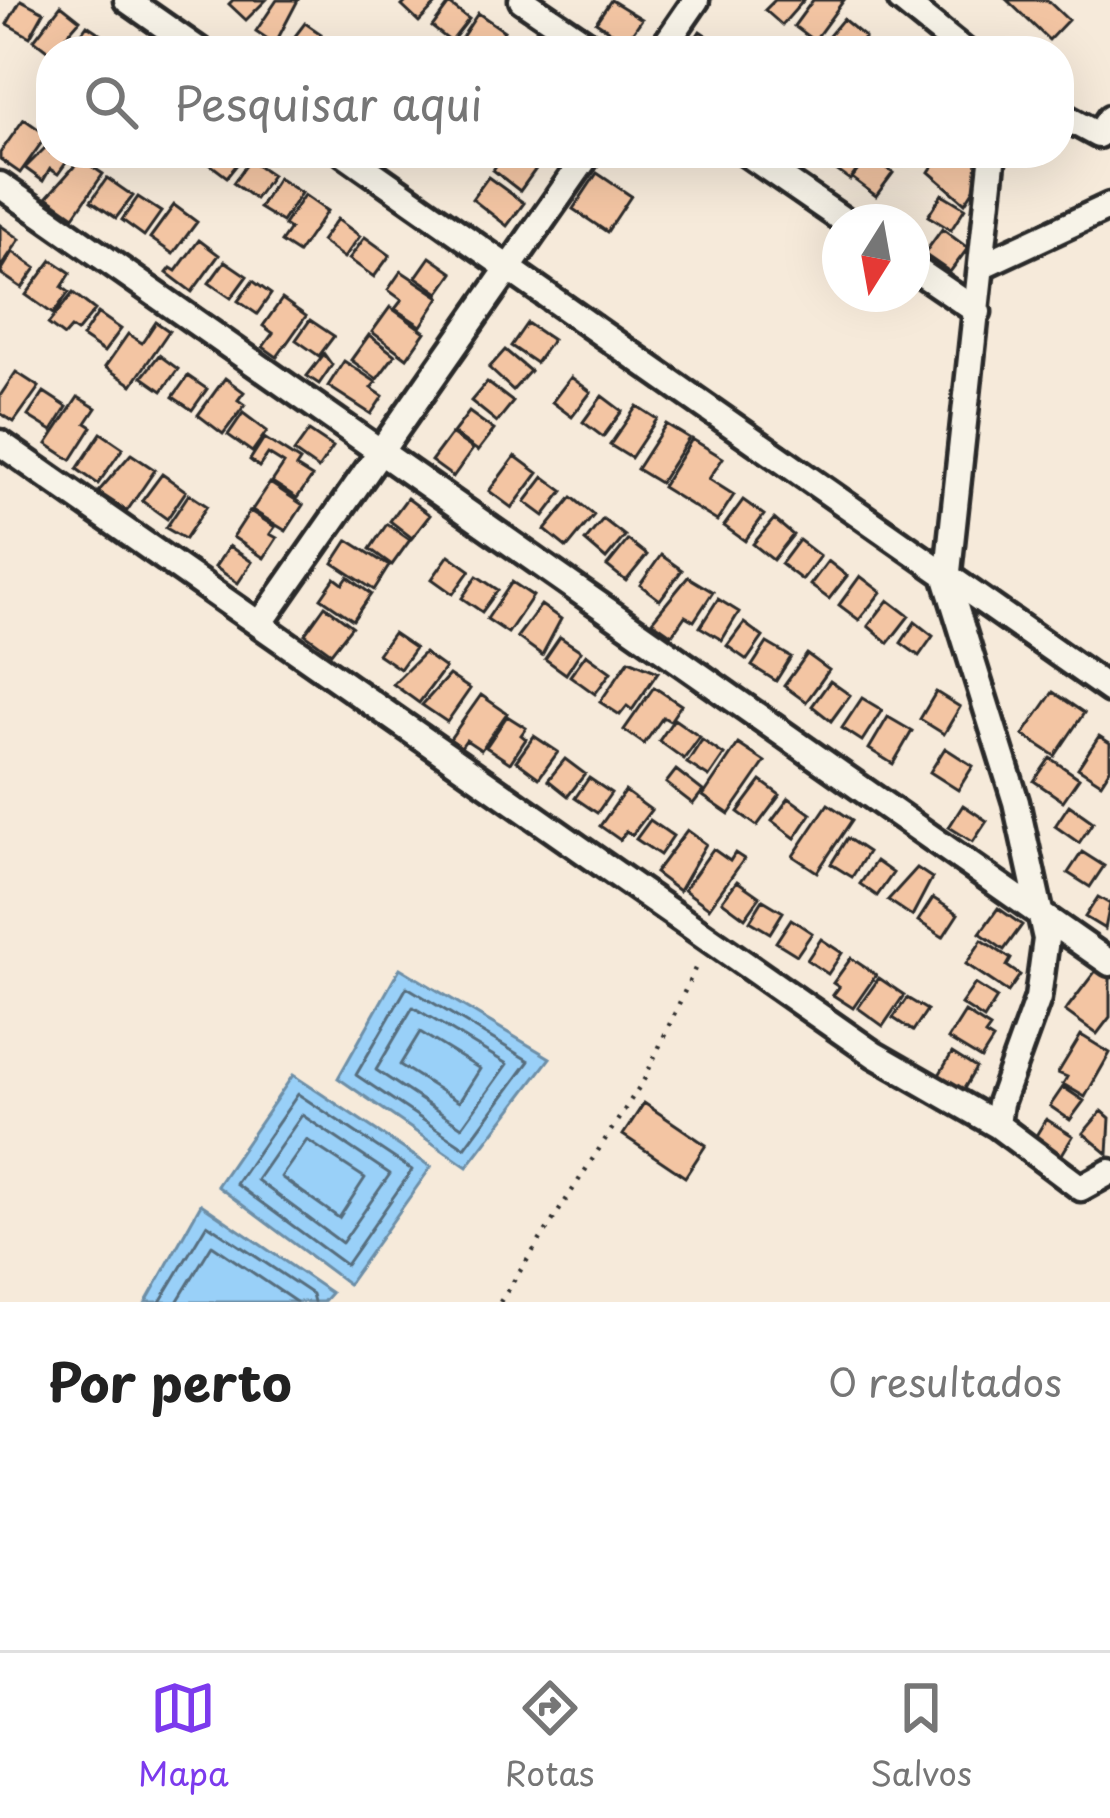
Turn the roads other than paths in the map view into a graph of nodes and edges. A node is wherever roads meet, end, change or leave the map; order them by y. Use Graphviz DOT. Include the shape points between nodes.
graph roads {
  1 [pos="128,0"];
  2 [pos="522,0"];
  3 [pos="696,0"];
  4 [pos="914,4"];
  5 [pos="179,36"];
  6 [pos="575,36"];
  7 [pos="671,36"];
  8 [pos="948,36"];
  9 [pos="1110,118"];
  10 [pos="1074,122"];
  11 [pos="365,168"];
  12 [pos="578,168"];
  13 [pos="768,168"];
  14 [pos="992,168"];
  15 [pos="0,185"];
  16 [pos="822,205"];
  17 [pos="1110,206"];
  18 [pos="985,264"];
  19 [pos="507,268"];
  20 [pos="930,279"];
  21 [pos="978,312"];
  22 [pos="0,443"];
  23 [pos="384,454"];
  24 [pos="947,581"];
  25 [pos="260,624"];
  26 [pos="1110,690"];
  27 [pos="1045,918"];
  28 [pos="1110,963"];
  29 [pos="997,1125"];
  30 [pos="1110,1172"];
  1 -- 5 [label="street"];
  2 -- 6 [label="street"];
  3 -- 7 [label="street"];
  4 -- 8 [label="street"];
  9 -- 10 [label="street" via="1098,136"];
  11 -- 19 [label="street"];
  12 -- 19 [label="street"];
  13 -- 16 [label="street"];
  14 -- 18 [label="street"];
  15 -- 23 [label="street"];
  17 -- 18 [label="street"];
  18 -- 21 [label="street"];
  19 -- 23 [label="street"];
  19 -- 24 [label="street"];
  20 -- 21 [label="street"];
  21 -- 24 [label="street"];
  22 -- 25 [label="street"];
  23 -- 25 [label="street"];
  23 -- 27 [label="street"];
  24 -- 26 [label="street"];
  24 -- 27 [label="street"];
  25 -- 29 [label="street" via="874,1055"];
  27 -- 28 [label="street"];
  27 -- 29 [label="street" via="1038,998"];
  29 -- 30 [label="street" via="1081,1187"];
}
